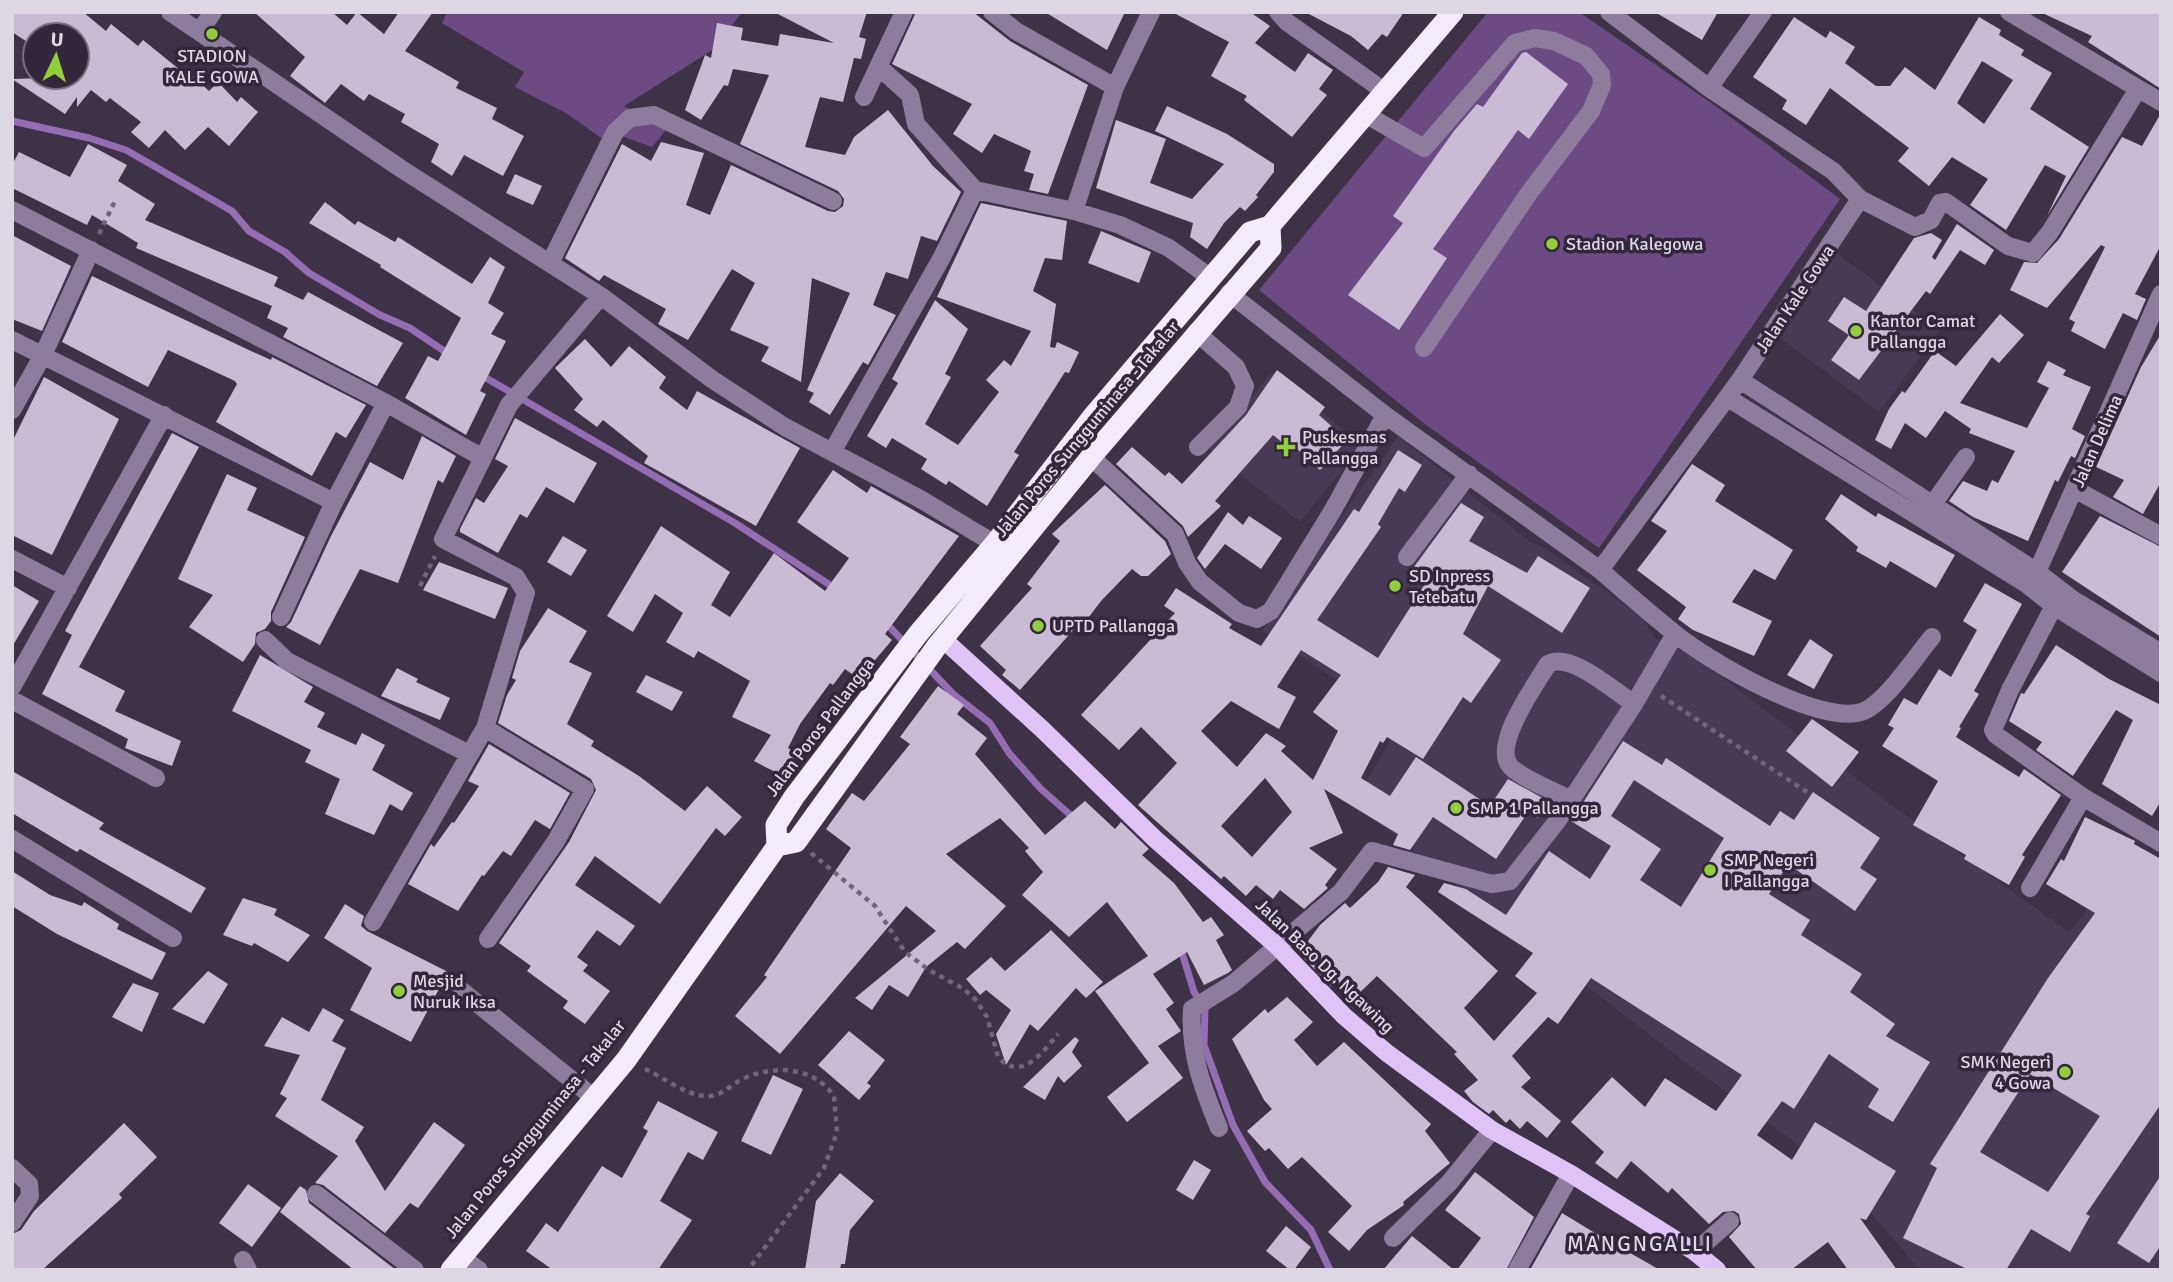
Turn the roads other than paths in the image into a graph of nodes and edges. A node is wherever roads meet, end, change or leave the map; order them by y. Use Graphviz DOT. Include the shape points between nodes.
graph roads {
  1 [pos="170,12"];
  2 [pos="214,12"];
  3 [pos="904,12"];
  4 [pos="992,12"];
  5 [pos="1151,12"];
  6 [pos="1278,12"];
  7 [pos="1453,12"];
  8 [pos="1609,12"];
  9 [pos="1762,12"];
  10 [pos="2021,15"];
  11 [pos="199,32"];
  12 [pos="879,67"];
  13 [pos="1115,87"];
  14 [pos="1709,88"];
  15 [pos="2138,89"];
  16 [pos="1384,91"];
  17 [pos="864,97"];
  18 [pos="2161,102"];
  19 [pos="1365,114"];
  20 [pos="975,190"];
  21 [pos="1860,199"];
  22 [pos="832,201"];
  23 [pos="12,211"];
  24 [pos="1074,211"];
  25 [pos="1270,226"];
  26 [pos="91,250"];
  27 [pos="550,263"];
  28 [pos="1211,278"];
  29 [pos="1229,293"];
  30 [pos="601,296"];
  31 [pos="2160,299"];
  32 [pos="1196,332"];
  33 [pos="12,340"];
  34 [pos="1424,348"];
  35 [pos="43,355"];
  36 [pos="1740,380"];
  37 [pos="1728,398"];
  38 [pos="386,403"];
  39 [pos="12,410"];
  40 [pos="164,415"];
  41 [pos="1385,415"];
  42 [pos="1826,434"];
  43 [pos="1198,447"];
  44 [pos="832,452"];
  45 [pos="1814,452"];
  46 [pos="1091,457"];
  47 [pos="1966,457"];
  48 [pos="483,458"];
  49 [pos="1469,474"];
  50 [pos="2076,489"];
  51 [pos="334,502"];
  52 [pos="1933,504"];
  53 [pos="2160,535"];
  54 [pos="995,544"];
  55 [pos="1407,557"];
  56 [pos="12,559"];
  57 [pos="1600,570"];
  58 [pos="2031,578"];
  59 [pos="68,588"];
  60 [pos="2071,599"];
  61 [pos="2054,606"];
  62 [pos="281,617"];
  63 [pos="1675,634"];
  64 [pos="1932,637"];
  65 [pos="265,640"];
  66 [pos="944,640"];
  67 [pos="908,648"];
  68 [pos="2161,653"];
  69 [pos="2161,673"];
  70 [pos="12,687"];
  71 [pos="12,700"];
  72 [pos="1634,704"];
  73 [pos="485,729"];
  74 [pos="469,754"];
  75 [pos="156,778"];
  76 [pos="2083,797"];
  77 [pos="1570,799"];
  78 [pos="12,839"];
  79 [pos="2161,843"];
  80 [pos="787,844"];
  81 [pos="2030,888"];
  82 [pos="373,922"];
  83 [pos="173,938"];
  84 [pos="488,939"];
  85 [pos="1277,946"];
  86 [pos="462,991"];
  87 [pos="594,1098"];
  88 [pos="1219,1128"];
  89 [pos="1492,1130"];
  90 [pos="12,1168"];
  91 [pos="1571,1174"];
  92 [pos="316,1194"];
  93 [pos="1730,1221"];
  94 [pos="12,1223"];
  95 [pos="1394,1238"];
  96 [pos="1695,1252"];
  97 [pos="456,1263"];
  98 [pos="415,1270"];
  99 [pos="479,1270"];
  100 [pos="1517,1270"];
  101 [pos="1717,1270"];
  1 -- 11 [label="street"];
  2 -- 11 [label="street"];
  3 -- 12 [label="street"];
  4 -- 13 [label="street" via="1016,31"];
  5 -- 13 [label="street"];
  6 -- 16 [label="street"];
  7 -- 16 [label="highway, Jalan Poros Sungguminasa - Takalar"];
  8 -- 14 [label="street"];
  9 -- 14 [label="street"];
  10 -- 15 [label="street"];
  11 -- 27 [label="street"];
  12 -- 17 [label="street"];
  12 -- 20 [label="street" via="910,95 916,124"];
  13 -- 24 [label="street"];
  14 -- 21 [label="street" via="1833,172"];
  15 -- 18 [label="street"];
  15 -- 21 [label="street" via="2034,253 2008,246 1946,202 1940,203 1931,220 1915,227"];
  16 -- 19 [label="highway, Jalan Poros Sungguminasa - Takalar"];
  19 -- 25 [label="highway, Jalan Poros Sungguminasa - Takalar"];
  19 -- 34 [label="street" via="1424,148 1496,63 1522,40 1554,41 1586,56 1601,74 1602,85 1591,111"];
  20 -- 24 [label="street"];
  20 -- 44 [label="street"];
  21 -- 36 [label="street, Jalan Kale Gowa"];
  22 -- 27 [label="street" via="653,115 630,118 615,132"];
  23 -- 26 [label="street"];
  24 -- 28 [label="street" via="1120,225 1169,248"];
  25 -- 28 [label="highway, Jalan Poros Sungguminasa - Takalar" via="1250,232"];
  25 -- 29 [label="highway, Jalan Poros Sungguminasa - Takalar" via="1270,248"];
  26 -- 35 [label="street"];
  26 -- 38 [label="street"];
  27 -- 30 [label="street"];
  28 -- 54 [label="highway, Jalan Poros Sungguminasa - Takalar" via="1094,415"];
  29 -- 32 [label="highway, Jalan Poros Sungguminasa - Takalar"];
  29 -- 41 [label="street"];
  30 -- 44 [label="street" via="713,380"];
  30 -- 48 [label="street" via="513,398"];
  31 -- 50 [label="street, Jalan Delima"];
  32 -- 43 [label="street" via="1236,367 1245,386 1238,407"];
  32 -- 46 [label="highway, Jalan Poros Sungguminasa - Takalar"];
  33 -- 35 [label="street"];
  35 -- 39 [label="street"];
  35 -- 40 [label="street"];
  36 -- 37 [label="street, Jalan Kale Gowa"];
  36 -- 42 [label="street"];
  37 -- 45 [label="street"];
  37 -- 57 [label="street, Jalan Kale Gowa"];
  38 -- 48 [label="street"];
  38 -- 51 [label="street"];
  40 -- 51 [label="street"];
  40 -- 59 [label="street"];
  41 -- 46 [label="street" via="1270,611 1257,619 1239,613 1200,582 1175,534"];
  41 -- 49 [label="street"];
  42 -- 45 [label="street"];
  42 -- 52 [label="street"];
  44 -- 54 [label="street"];
  45 -- 58 [label="street"];
  46 -- 66 [label="highway, Jalan Poros Sungguminasa - Takalar"];
  47 -- 52 [label="street"];
  48 -- 73 [label="street" via="443,539 516,577 526,593"];
  49 -- 55 [label="street"];
  49 -- 57 [label="street"];
  50 -- 53 [label="street"];
  50 -- 58 [label="street, Jalan Delima"];
  51 -- 62 [label="street"];
  52 -- 58 [label="street"];
  54 -- 67 [label="highway, Jalan Poros Sungguminasa - Takalar"];
  56 -- 59 [label="street"];
  57 -- 63 [label="street"];
  58 -- 60 [label="street"];
  58 -- 61 [label="street"];
  59 -- 70 [label="street"];
  60 -- 61 [label="street"];
  60 -- 68 [label="street"];
  61 -- 69 [label="street"];
  61 -- 76 [label="street" via="1993,730"];
  63 -- 64 [label="street" via="1755,684 1805,706 1852,715 1878,701"];
  63 -- 72 [label="street"];
  65 -- 74 [label="street" via="287,661"];
  66 -- 80 [label="highway, Jalan Poros Sungguminasa - Takalar"];
  66 -- 85 [label="main road, Jalan Baso Dg. Ngawing" via="1155,839"];
  67 -- 80 [label="highway, Jalan Poros Pallangga" via="776,825"];
  71 -- 75 [label="street"];
  72 -- 77 [label="street"];
  72 -- 77 [label="street" via="1571,662 1548,664 1512,724 1506,754 1511,767"];
  73 -- 74 [label="street"];
  73 -- 84 [label="street" via="586,789"];
  74 -- 82 [label="street"];
  76 -- 79 [label="street"];
  76 -- 81 [label="street"];
  77 -- 85 [label="street" via="1510,881 1492,884 1374,851 1341,892"];
  78 -- 83 [label="street"];
  80 -- 87 [label="highway, Jalan Poros Sungguminasa - Takalar"];
  85 -- 88 [label="street" via="1234,983 1192,1009 1193,1045 1204,1092"];
  85 -- 89 [label="main road, Jalan Baso Dg. Ngawing" via="1387,1053"];
  86 -- 87 [label="street"];
  87 -- 97 [label="highway, Jalan Poros Sungguminasa - Takalar"];
  89 -- 91 [label="main road, Jalan Baso Dg. Ngawing"];
  89 -- 95 [label="street" via="1449,1183"];
  90 -- 94 [label="street" via="29,1184 30,1196"];
  91 -- 96 [label="main road, Jalan Baso Dg. Ngawing"];
  91 -- 100 [label="street"];
  92 -- 98 [label="street"];
  93 -- 96 [label="street"];
  96 -- 101 [label="main road, Jalan Baso Dg. Ngawing"];
  97 -- 99 [label="street"];
}
